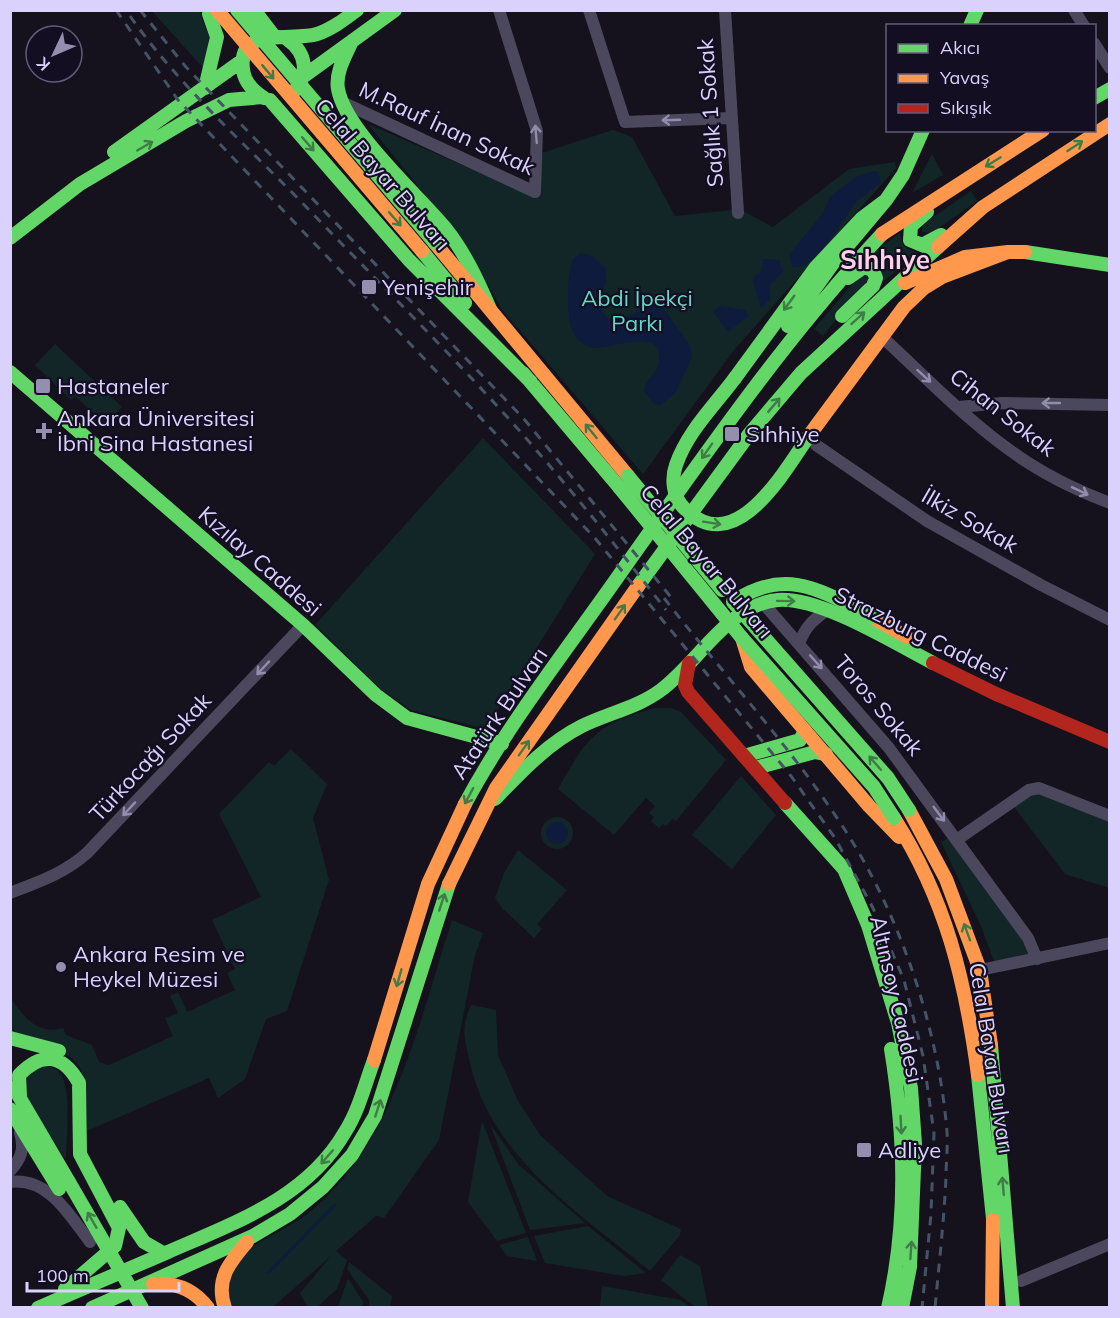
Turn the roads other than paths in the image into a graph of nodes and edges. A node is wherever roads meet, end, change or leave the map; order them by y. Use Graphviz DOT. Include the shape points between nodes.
graph roads {
  1 [pos="237,10"];
  2 [pos="254,10"];
  3 [pos="357,10"];
  4 [pos="395,10"];
  5 [pos="499,10"];
  6 [pos="589,10"];
  7 [pos="725,10"];
  8 [pos="977,10"];
  9 [pos="1074,10"];
  10 [pos="210,12"];
  11 [pos="971,24"];
  12 [pos="1083,24"];
  13 [pos="281,37"];
  14 [pos="352,41"];
  15 [pos="1096,45"];
  16 [pos="243,58"];
  17 [pos="1110,68"];
  18 [pos="304,76"];
  19 [pos="205,88"];
  20 [pos="1110,88"];
  21 [pos="1096,97"];
  22 [pos="266,98"];
  23 [pos="341,102"];
  24 [pos="730,118"];
  25 [pos="1110,124"];
  26 [pos="922,132"];
  27 [pos="1040,132"];
  28 [pos="967,178"];
  29 [pos="886,200"];
  30 [pos="983,207"];
  31 [pos="738,213"];
  32 [pos="10,229"];
  33 [pos="10,238"];
  34 [pos="1008,252"];
  35 [pos="1110,265"];
  36 [pos="889,289"];
  37 [pos="490,309"];
  38 [pos="815,310"];
  39 [pos="881,336"];
  40 [pos="778,355"];
  41 [pos="10,372"];
  42 [pos="801,373"];
  43 [pos="531,382"];
  44 [pos="1110,405"];
  45 [pos="959,407"];
  46 [pos="812,441"];
  47 [pos="1110,503"];
  48 [pos="733,602"];
  49 [pos="763,603"];
  50 [pos="827,610"];
  51 [pos="720,612"];
  52 [pos="1110,620"];
  53 [pos="303,626"];
  54 [pos="742,638"];
  55 [pos="799,644"];
  56 [pos="689,663"];
  57 [pos="652,696"];
  58 [pos="1110,730"];
  59 [pos="805,731"];
  60 [pos="1110,742"];
  61 [pos="502,744"];
  62 [pos="825,754"];
  63 [pos="741,758"];
  64 [pos="752,770"];
  65 [pos="481,815"];
  66 [pos="1110,816"];
  67 [pos="957,839"];
  68 [pos="917,856"];
  69 [pos="10,893"];
  70 [pos="1110,943"];
  71 [pos="1037,959"];
  72 [pos="980,970"];
  73 [pos="10,1038"];
  74 [pos="10,1081"];
  75 [pos="20,1097"];
  76 [pos="905,1099"];
  77 [pos="12,1111"];
  78 [pos="10,1171"];
  79 [pos="10,1182"];
  80 [pos="64,1186"];
  81 [pos="999,1220"];
  82 [pos="252,1236"];
  83 [pos="90,1242"];
  84 [pos="1110,1244"];
  85 [pos="163,1252"];
  86 [pos="1021,1281"];
  87 [pos="140,1286"];
  88 [pos="105,1304"];
  89 [pos="44,1305"];
  90 [pos="92,1308"];
  91 [pos="129,1308"];
  92 [pos="142,1308"];
  93 [pos="208,1308"];
  94 [pos="225,1308"];
  95 [pos="888,1308"];
  96 [pos="902,1308"];
  97 [pos="992,1308"];
  98 [pos="1001,1308"];
  99 [pos="1013,1308"];
  100 [pos="1025,1308"];
  1 -- 37 [label="main road, Celal Bayar Bulvarı, bridge"];
  2 -- 13 [label="main road"];
  3 -- 13 [label="main road" via="325,31 302,38"];
  4 -- 14 [label="main road"];
  23 -- 5 [label="street, M.Rauf İnan Sokak, one-way" via="535,192 537,131"];
  24 -- 6 [label="street, one-way" via="625,122"];
  7 -- 24 [label="street, Sağlık 1 Sokak"];
  8 -- 11 [label="main road"];
  9 -- 12 [label="street"];
  10 -- 16 [label="main road"];
  10 -- 19 [label="main road" via="217,37"];
  10 -- 43 [label="main road, Celal Bayar Bulvarı, one-way, bridge" via="422,251"];
  13 -- 16 [label="main road" via="257,40"];
  13 -- 18 [label="main road" via="303,54"];
  14 -- 18 [label="main road"];
  14 -- 23 [label="main road" via="339,72"];
  15 -- 17 [label="street"];
  16 -- 19 [label="main road"];
  16 -- 22 [label="main road" via="245,82"];
  18 -- 22 [label="main road" via="292,94"];
  19 -- 32 [label="main road" via="59,189"];
  20 -- 21 [label="main road"];
  33 -- 22 [label="main road, one-way" via="80,184 186,121 229,100"];
  22 -- 43 [label="main road, one-way" via="409,260"];
  23 -- 37 [label="main road" via="363,134 456,243"];
  24 -- 31 [label="street, Sağlık 1 Sokak"];
  30 -- 25 [label="main road, Atatürk Bulvarı, one-way"];
  26 -- 29 [label="main road" via="903,175"];
  27 -- 28 [label="main road, Atatürk Bulvarı, one-way"];
  28 -- 30 [label="main road" via="912,224 909,238 915,244 925,244"];
  28 -- 38 [label="main road, Atatürk Bulvarı" via="889,228"];
  29 -- 40 [label="main road" via="792,319"];
  29 -- 46 [label="main road, one-way, bridge" via="862,218 816,267 735,378 676,466 676,495 691,515 716,524 740,520"];
  30 -- 36 [label="main road, Atatürk Bulvarı"];
  34 -- 35 [label="main road" via="1050,254"];
  34 -- 36 [label="main road" via="962,256"];
  34 -- 39 [label="main road" via="948,274 924,288"];
  42 -- 36 [label="main road, Atatürk Bulvarı, one-way"];
  48 -- 37 [label="main road, Celal Bayar Bulvarı, one-way, bridge"];
  38 -- 40 [label="main road, Atatürk Bulvarı"];
  38 -- 42 [label="main road" via="855,271 864,267 874,271 873,286 840,319"];
  39 -- 45 [label="street, Cihan Sokak, one-way"];
  39 -- 46 [label="main road"];
  40 -- 61 [label="main road, Atatürk Bulvarı, one-way"];
  41 -- 53 [label="main road, Kızılay Caddesi"];
  65 -- 42 [label="main road, Atatürk Bulvarı, one-way" via="627,600 750,433"];
  43 -- 51 [label="main road, Celal Bayar Bulvarı, bridge"];
  44 -- 45 [label="street, one-way" via="1002,403"];
  45 -- 47 [label="street, Cihan Sokak, one-way" via="1027,462"];
  46 -- 52 [label="street, İlkiz Sokak" via="927,521"];
  48 -- 51 [label="main road, Strazburg Caddesi, bridge"];
  48 -- 58 [label="main road, Strazburg Caddesi, bridge" via="762,585 813,590 1001,685"];
  72 -- 48 [label="main road, Celal Bayar Bulvarı, one-way, bridge" via="946,879 888,778"];
  49 -- 50 [label="main road, Strazburg Caddesi, one-way" via="792,600"];
  49 -- 55 [label="street, Toros Sokak"];
  49 -- 56 [label="main road, Strazburg Caddesi" via="740,617"];
  50 -- 55 [label="street" via="811,621"];
  50 -- 60 [label="main road, Strazburg Caddesi" via="996,694"];
  51 -- 54 [label="main road, Celal Bayar Bulvarı, bridge"];
  53 -- 61 [label="main road, Kızılay Caddesi" via="376,695 407,718"];
  53 -- 69 [label="street, Türkocağı Sokak, one-way" via="73,866"];
  54 -- 59 [label="main road" via="752,667"];
  54 -- 68 [label="main road, Celal Bayar Bulvarı, bridge" via="867,779"];
  55 -- 67 [label="street, Toros Sokak, one-way" via="861,712"];
  56 -- 57 [label="main road"];
  56 -- 63 [label="main road, Altınsoy Caddesi" via="685,685 688,692"];
  57 -- 63 [label="main road, Altınsoy Caddesi" via="681,699"];
  57 -- 65 [label="main road, Atatürk Bulvarı" via="581,727 523,771"];
  59 -- 62 [label="main road"];
  59 -- 63 [label="main road" via="800,740"];
  61 -- 85 [label="main road, Atatürk Bulvarı, one-way" via="459,815 428,884 385,1027 345,1133 324,1161 275,1202"];
  62 -- 64 [label="main road" via="815,752"];
  62 -- 68 [label="main road"];
  63 -- 64 [label="main road, Altınsoy Caddesi"];
  64 -- 76 [label="main road, Altınsoy Caddesi" via="826,846 860,899 898,1029"];
  82 -- 65 [label="main road, Atatürk Bulvarı, one-way" via="311,1200 337,1174 369,1131 446,891"];
  66 -- 67 [label="street" via="1039,788"];
  67 -- 71 [label="street, Toros Sokak" via="1028,938"];
  68 -- 81 [label="main road, Celal Bayar Bulvarı" via="938,901 955,954 968,1012"];
  70 -- 71 [label="street"];
  71 -- 72 [label="street"];
  81 -- 72 [label="main road, Celal Bayar Bulvarı, one-way" via="991,1046"];
  73 -- 85 [label="main road" via="64,1052 82,1068 87,1081 88,1144 95,1165 132,1227 144,1242"];
  74 -- 75 [label="main road"];
  75 -- 80 [label="main road"];
  75 -- 89 [label="main road" via="20,1075 35,1061 52,1058 74,1072 79,1083 80,1154 119,1228 115,1246"];
  76 -- 95 [label="main road, Altınsoy Caddesi, one-way" via="897,1257"];
  96 -- 76 [label="main road, Altınsoy Caddesi, one-way" via="910,1259 915,1169"];
  77 -- 78 [label="street" via="23,1144"];
  77 -- 80 [label="main road"];
  79 -- 83 [label="street" via="26,1182 52,1195"];
  80 -- 83 [label="main road"];
  92 -- 80 [label="main road, one-way, bridge"];
  81 -- 86 [label="main road, Celal Bayar Bulvarı"];
  81 -- 97 [label="main road, Celal Bayar Bulvarı"];
  81 -- 98 [label="main road, Celal Bayar Bulvarı"];
  81 -- 99 [label="main road, Celal Bayar Bulvarı"];
  82 -- 87 [label="main road, Atatürk Bulvarı"];
  82 -- 94 [label="main road" via="225,1269 219,1284"];
  83 -- 91 [label="main road"];
  84 -- 86 [label="street"];
  85 -- 89 [label="main road, Atatürk Bulvarı"];
  86 -- 100 [label="main road, Celal Bayar Bulvarı"];
  87 -- 88 [label="main road, Atatürk Bulvarı"];
  87 -- 93 [label="main road" via="164,1282 184,1286"];
  88 -- 90 [label="main road, Atatürk Bulvarı"];
}
